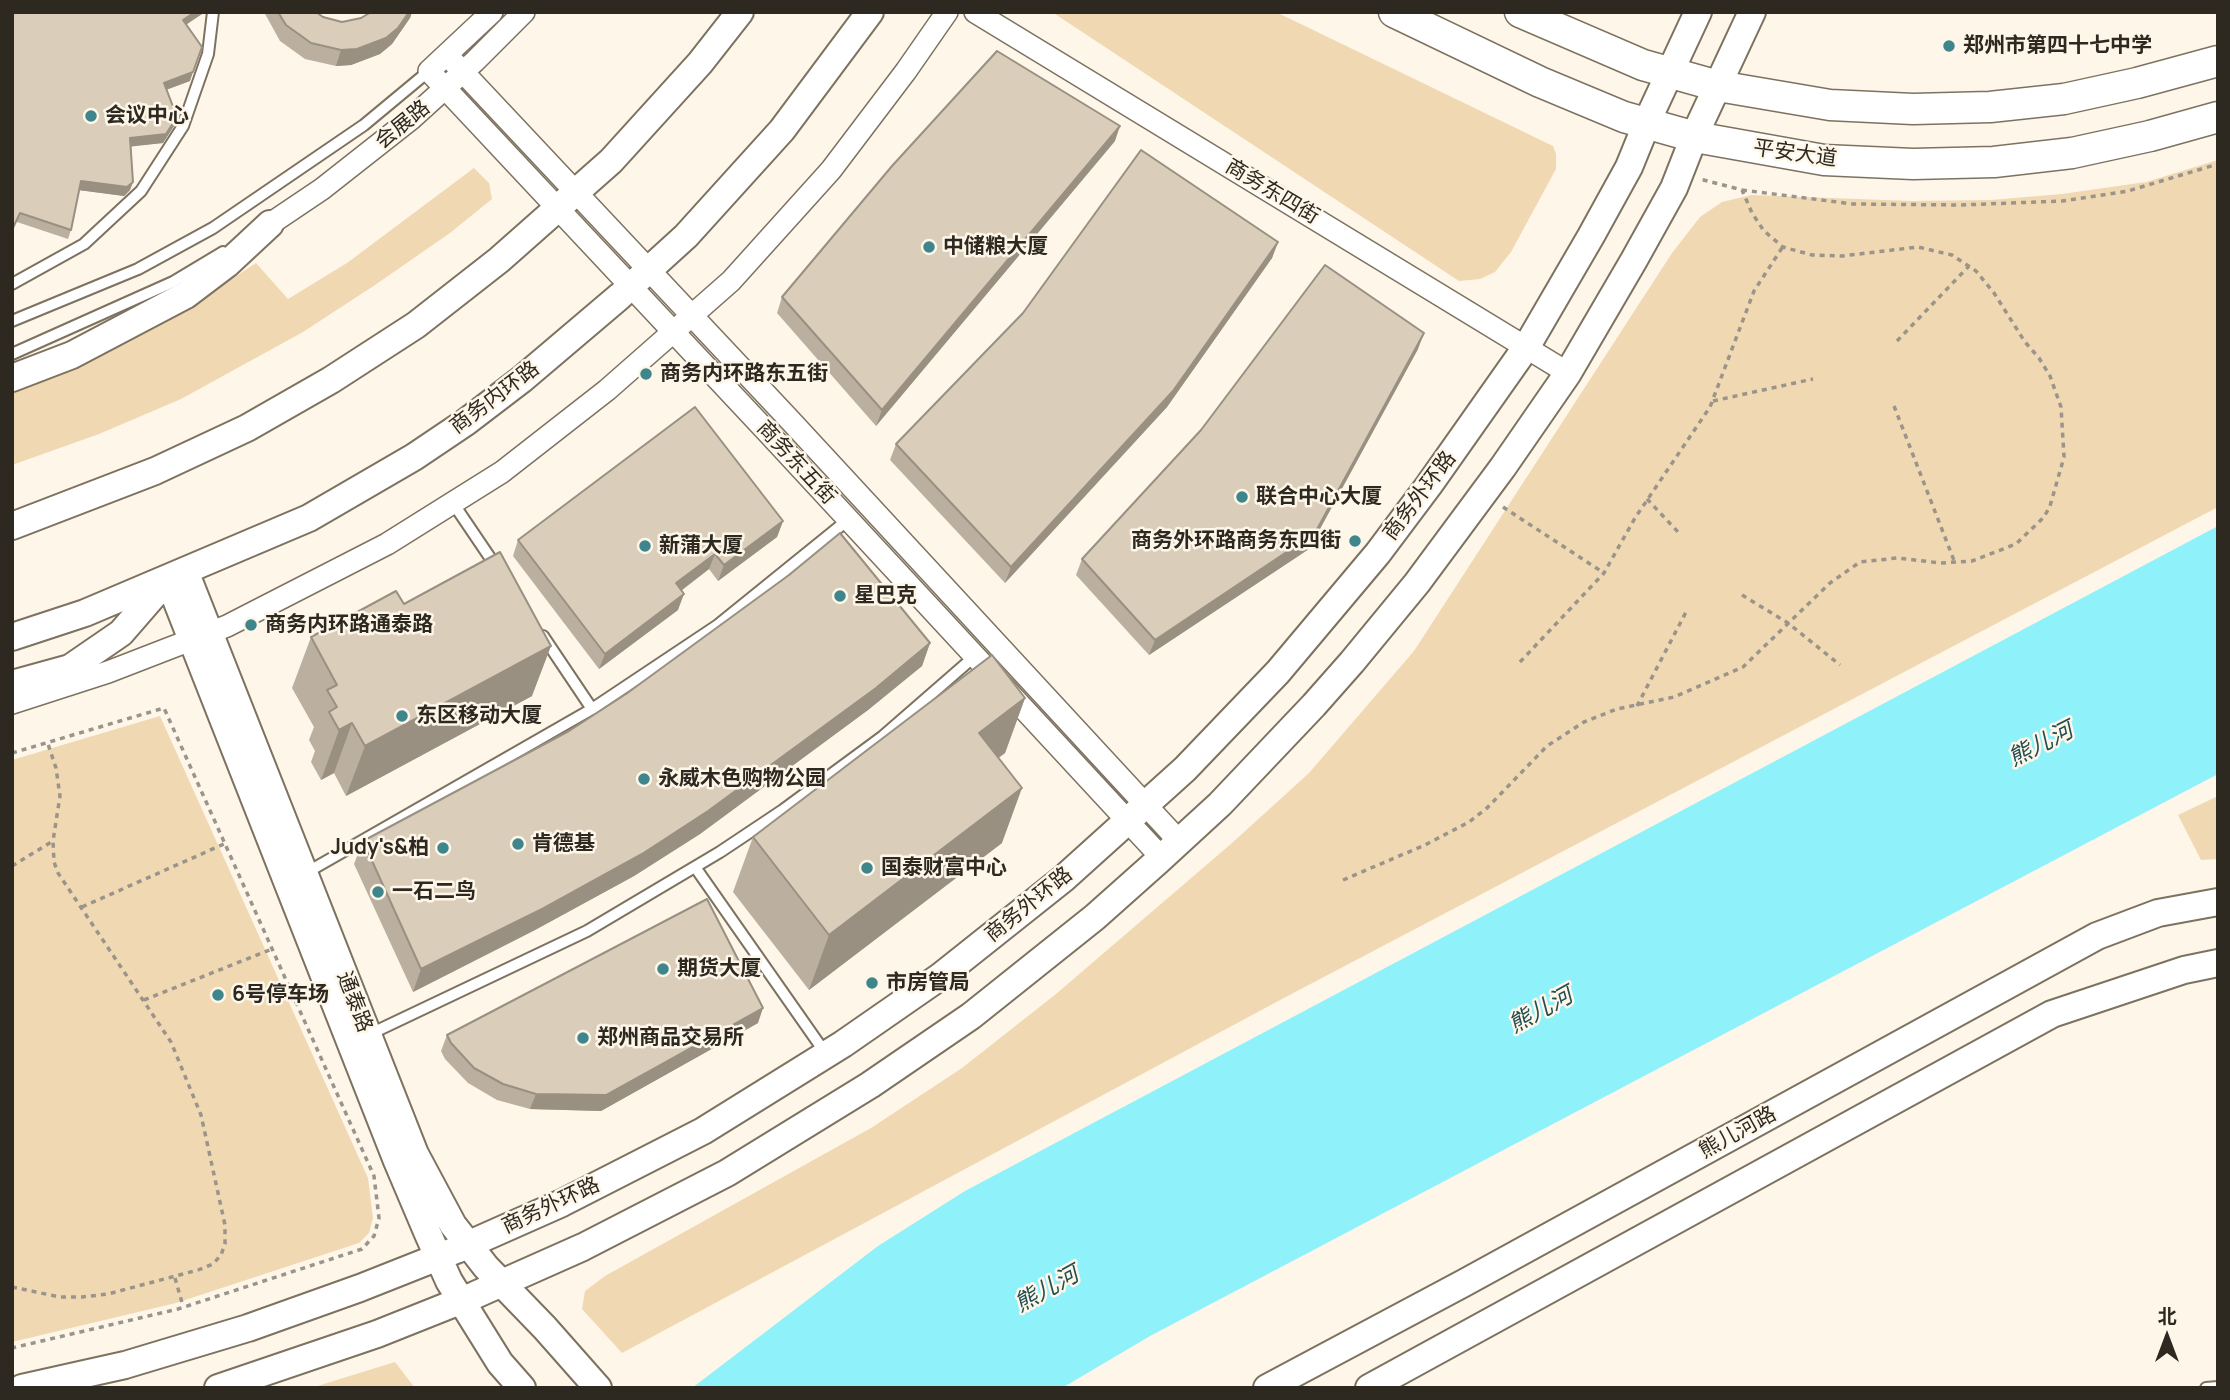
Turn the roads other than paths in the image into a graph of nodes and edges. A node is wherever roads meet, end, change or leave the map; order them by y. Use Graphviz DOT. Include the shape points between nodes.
graph roads {
  1 [pos="213,12"];
  2 [pos="492,12"];
  3 [pos="524,12"];
  4 [pos="740,12"];
  5 [pos="870,12"];
  6 [pos="947,12"];
  7 [pos="975,12"];
  8 [pos="1394,12"];
  9 [pos="1520,12"];
  10 [pos="1698,12"];
  11 [pos="1752,12"];
  12 [pos="447,55"];
  13 [pos="2218,61"];
  14 [pos="429,71"];
  15 [pos="463,72"];
  16 [pos="1670,73"];
  17 [pos="1718,86"];
  18 [pos="446,88"];
  19 [pos="2218,117"];
  20 [pos="1647,123"];
  21 [pos="1695,137"];
  22 [pos="568,201"];
  23 [pos="270,224"];
  24 [pos="640,278"];
  25 [pos="12,284"];
  26 [pos="692,316"];
  27 [pos="12,321"];
  28 [pos="675,332"];
  29 [pos="1527,346"];
  30 [pos="12,354"];
  31 [pos="1569,373"];
  32 [pos="12,377"];
  33 [pos="453,503"];
  34 [pos="849,519"];
  35 [pos="12,526"];
  36 [pos="176,575"];
  37 [pos="507,584"];
  38 [pos="538,629"];
  39 [pos="200,636"];
  40 [pos="12,637"];
  41 [pos="975,656"];
  42 [pos="12,684"];
  43 [pos="12,703"];
  44 [pos="592,709"];
  45 [pos="1137,813"];
  46 [pos="1170,849"];
  47 [pos="695,867"];
  48 [pos="304,874"];
  49 [pos="2218,902"];
  50 [pos="2218,963"];
  51 [pos="368,1035"];
  52 [pos="826,1055"];
  53 [pos="468,1244"];
  54 [pos="439,1257"];
  55 [pos="502,1283"];
  56 [pos="462,1301"];
  57 [pos="2218,1387"];
  58 [pos="22,1388"];
  59 [pos="218,1388"];
  60 [pos="522,1388"];
  61 [pos="598,1388"];
  62 [pos="1267,1388"];
  63 [pos="1368,1388"];
  64 [pos="2206,1388"];
  1 -- 25 [label="lane" via="208,54 183,126 141,191 85,244"];
  2 -- 12 [label="street, 会展路"];
  3 -- 15 [label="street, 会展路"];
  4 -- 22 [label="street" via="649,121"];
  5 -- 24 [label="street, 商务内环路" via="782,130 695,227"];
  6 -- 26 [label="street" via="831,170 731,281"];
  7 -- 29 [label="street, 商务东四街"];
  8 -- 20 [label="main road, 平安大道" via="1540,82"];
  9 -- 16 [label="main road"];
  10 -- 16 [label="street, 商务外环路"];
  11 -- 17 [label="street"];
  12 -- 14 [label="street, 会展路"];
  12 -- 15 [label="street, 商务东五街"];
  13 -- 17 [label="main road" via="2064,99 1990,107 1830,105"];
  14 -- 18 [label="street, 商务东五街"];
  14 -- 27 [label="lane" via="364,125 213,228 138,269"];
  15 -- 18 [label="street, 会展路"];
  15 -- 22 [label="street, 商务东五街"];
  16 -- 17 [label="main road"];
  16 -- 20 [label="street, 商务外环路"];
  17 -- 21 [label="street"];
  18 -- 22 [label="street, 商务东五街"];
  18 -- 23 [label="street, 会展路" via="322,189"];
  19 -- 21 [label="main road, 平安大道" via="2072,153 1994,162 1824,160"];
  20 -- 21 [label="main road, 平安大道"];
  20 -- 29 [label="street, 商务外环路" via="1629,167"];
  21 -- 31 [label="street" via="1634,260"];
  22 -- 24 [label="street, 商务东五街"];
  22 -- 35 [label="street" via="416,325 331,380 202,450"];
  23 -- 30 [label="lane" via="173,282"];
  23 -- 32 [label="street" via="186,295 72,355"];
  24 -- 26 [label="street, 商务东五街"];
  24 -- 28 [label="street, 商务东五街"];
  24 -- 36 [label="street, 商务内环路" via="522,380 414,457 309,518"];
  26 -- 28 [label="street"];
  26 -- 45 [label="street, 商务东五街"];
  28 -- 33 [label="street" via="502,472"];
  28 -- 34 [label="street, 商务东五街"];
  29 -- 31 [label="street, 商务东四街"];
  29 -- 45 [label="street, 商务外环路" via="1429,485 1315,630 1226,727"];
  31 -- 46 [label="street" via="1417,583 1352,662 1261,761"];
  33 -- 37 [label="lane"];
  33 -- 39 [label="street" via="339,570"];
  34 -- 41 [label="street, 商务东五街"];
  34 -- 44 [label="lane" via="718,625"];
  36 -- 39 [label="street, 通泰路"];
  36 -- 40 [label="street, 商务内环路"];
  36 -- 42 [label="street" via="121,634 70,668"];
  38 -- 44 [label="lane"];
  39 -- 43 [label="street"];
  39 -- 48 [label="street, 通泰路"];
  39 -- 54 [label="street, 通泰路" via="397,1161"];
  41 -- 45 [label="street, 商务东五街"];
  41 -- 47 [label="lane" via="882,737"];
  44 -- 48 [label="lane"];
  45 -- 46 [label="street, 商务东五街"];
  45 -- 52 [label="street, 商务外环路" via="941,976"];
  46 -- 55 [label="street" via="1095,917 971,1016 870,1085 727,1173"];
  47 -- 51 [label="lane" via="587,931"];
  47 -- 52 [label="lane"];
  48 -- 51 [label="street, 通泰路"];
  49 -- 62 [label="street, 熊儿河路" via="2158,913 2097,936"];
  50 -- 63 [label="street" via="2052,1014"];
  51 -- 53 [label="street, 通泰路" via="415,1154"];
  52 -- 53 [label="street, 商务外环路" via="702,1131 562,1203"];
  53 -- 54 [label="street, 商务外环路"];
  53 -- 55 [label="street, 通泰路"];
  54 -- 56 [label="street, 通泰路"];
  54 -- 58 [label="street, 商务外环路" via="248,1328 125,1365"];
  55 -- 56 [label="street"];
  55 -- 61 [label="street, 通泰路"];
  56 -- 59 [label="street"];
  56 -- 60 [label="street, 通泰路" via="500,1363"];
  57 -- 64 [label="lane"];
}
